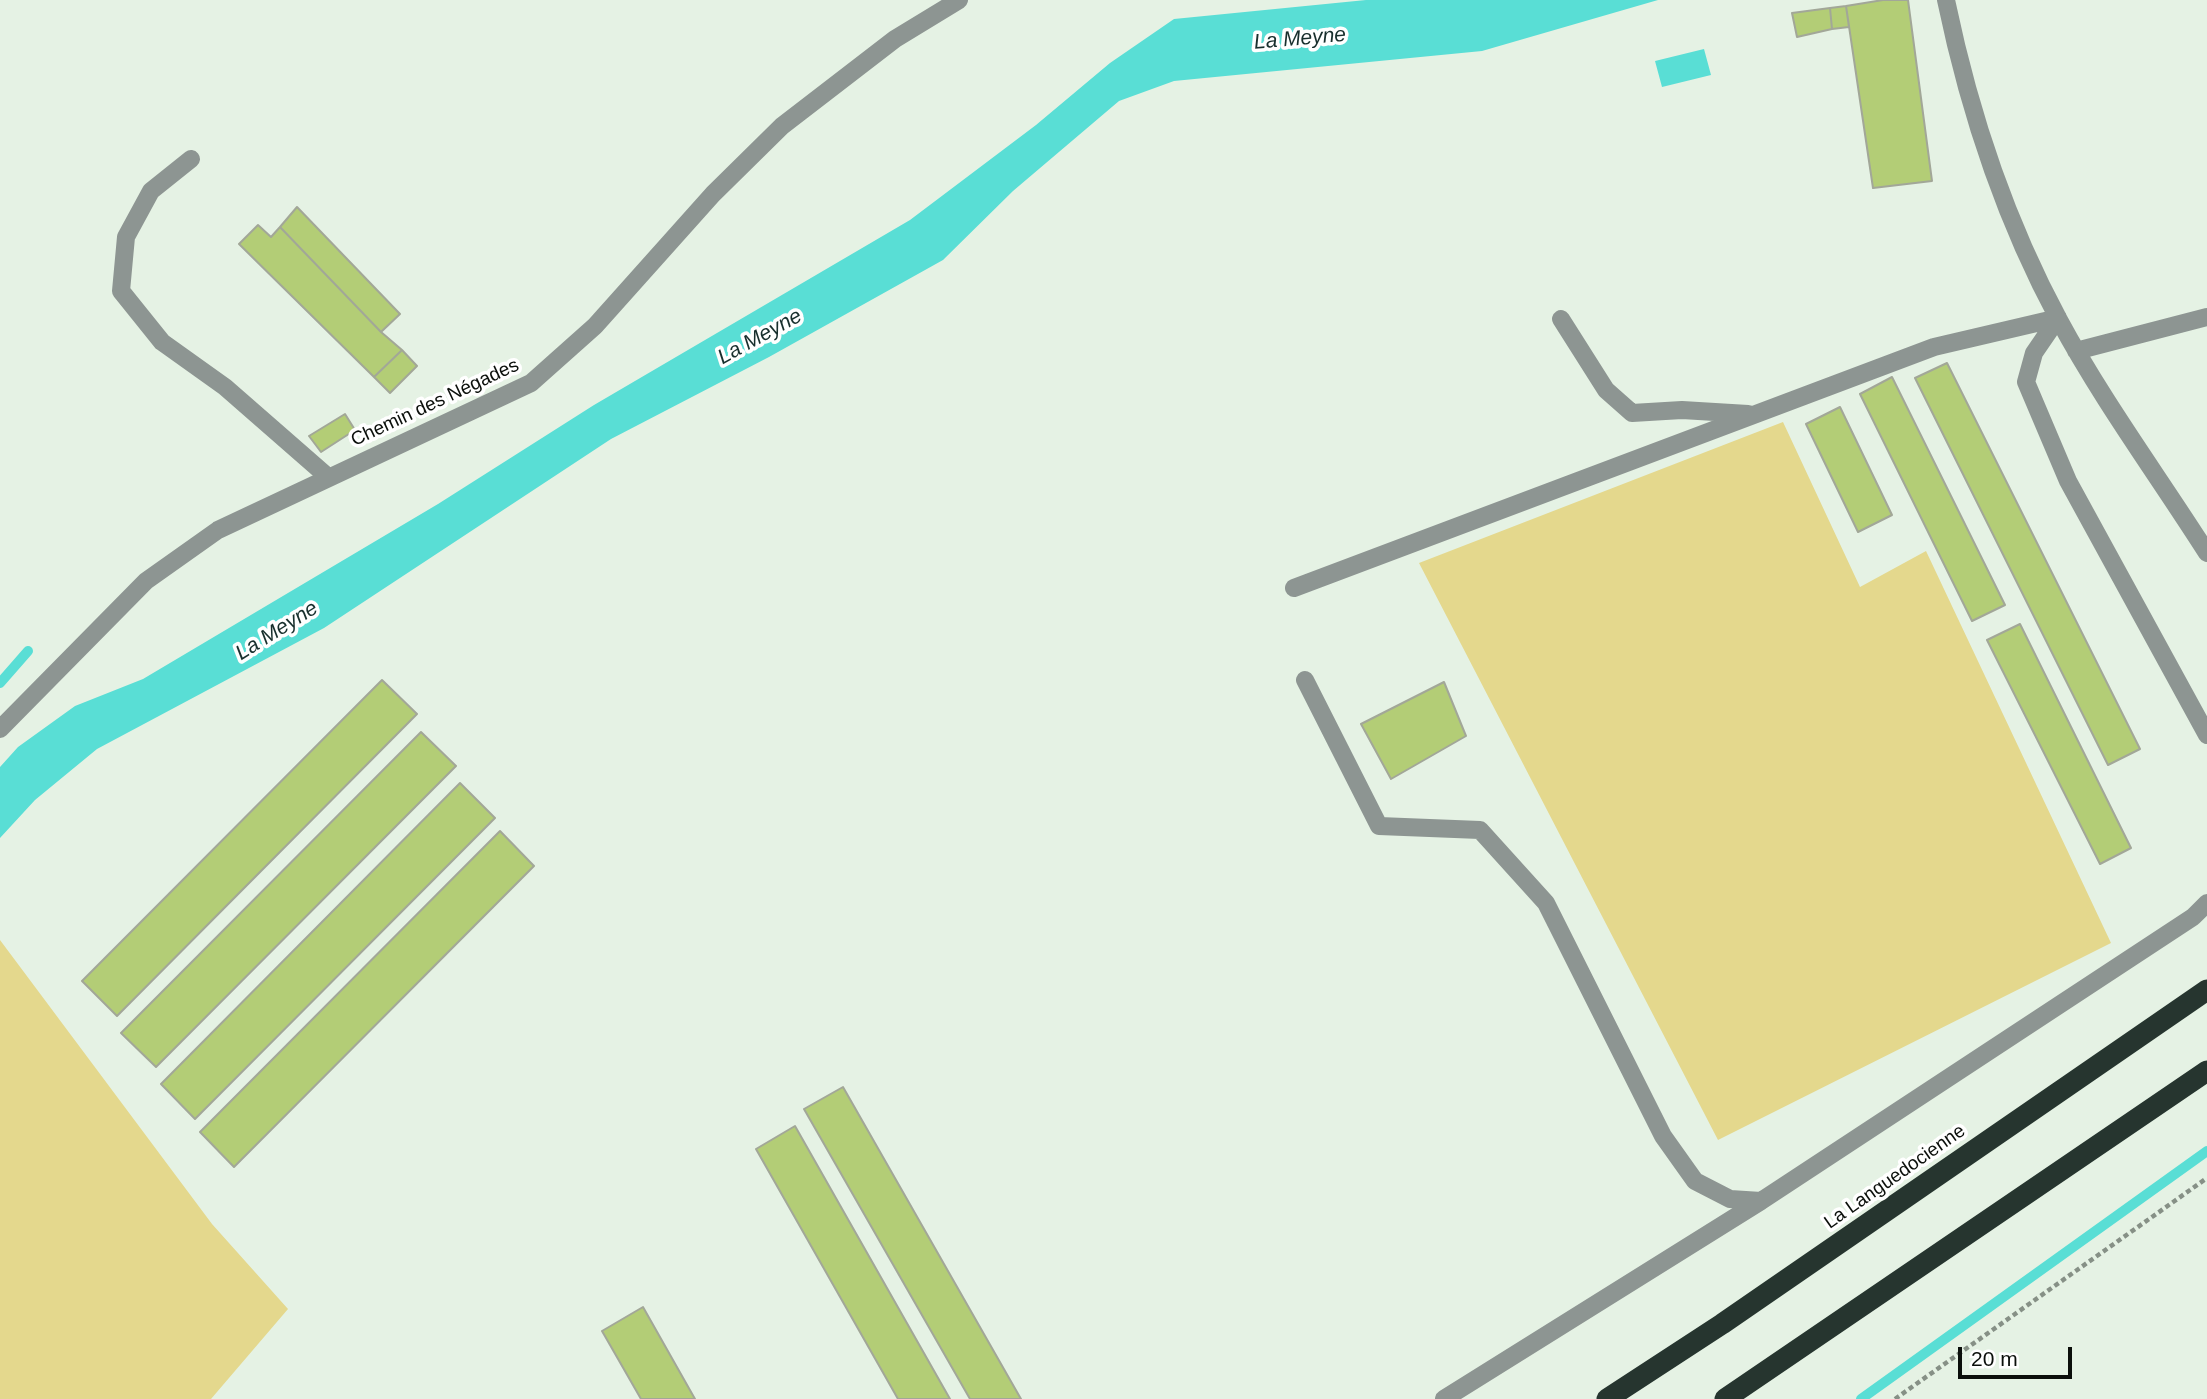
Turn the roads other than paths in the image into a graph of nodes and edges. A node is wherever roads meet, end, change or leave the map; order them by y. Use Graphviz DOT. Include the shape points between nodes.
graph roads {
  1 [pos="959,0"];
  2 [pos="1946,0"];
  3 [pos="191,159"];
  4 [pos="2207,317"];
  5 [pos="2058,318"];
  6 [pos="1562,319"];
  7 [pos="2076,351"];
  8 [pos="1755,414"];
  9 [pos="328,477"];
  10 [pos="2207,553"];
  11 [pos="1294,588"];
  12 [pos="1306,680"];
  13 [pos="0,729"];
  14 [pos="2207,735"];
  15 [pos="2207,903"];
  16 [pos="2207,990"];
  17 [pos="2207,1071"];
  18 [pos="1761,1201"];
  19 [pos="1444,1399"];
  20 [pos="1607,1399"];
  21 [pos="1725,1399"];
  1 -- 9 [label="street, Chemin des Négades" via="895,39 782,126 713,194 595,327 531,383"];
  2 -- 5 [label="street" via="1962,77 1986,150"];
  3 -- 9 [label="street" via="150,191 126,237 121,291 162,342 225,387"];
  4 -- 7 [label="street"];
  5 -- 7 [label="street"];
  5 -- 8 [label="street" via="1934,347"];
  5 -- 14 [label="street" via="2034,353 2026,382 2068,481"];
  6 -- 8 [label="street" via="1606,390 1632,413"];
  7 -- 10 [label="street"];
  8 -- 11 [label="street"];
  9 -- 13 [label="street, Chemin des Négades" via="218,530 146,581"];
  12 -- 18 [label="street" via="1380,826 1479,830 1546,903 1663,1136 1695,1181 1730,1199"];
  15 -- 18 [label="street" via="2193,917"];
  16 -- 20 [label="highway, La Languedocienne"];
  17 -- 21 [label="highway"];
  18 -- 19 [label="street"];
}
